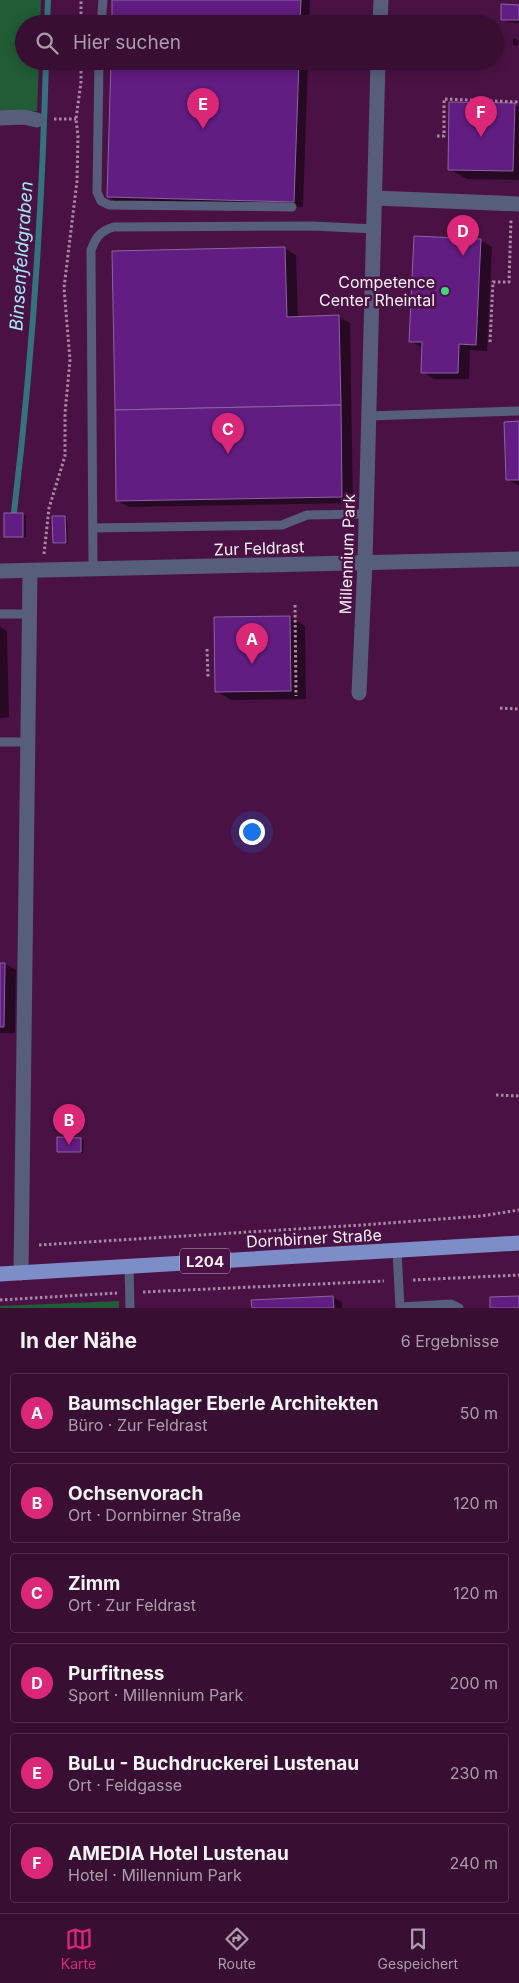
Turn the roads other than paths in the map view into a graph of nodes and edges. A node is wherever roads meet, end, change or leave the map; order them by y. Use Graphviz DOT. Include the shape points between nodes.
graph roads {
  1 [pos="103,0"];
  2 [pos="380,0"];
  3 [pos="102,15"];
  4 [pos="380,15"];
  5 [pos="100,70"];
  6 [pos="378,70"];
  7 [pos="0,118"];
  8 [pos="37,120"];
  9 [pos="375,198"];
  10 [pos="515,204"];
  11 [pos="292,208"];
  12 [pos="375,229"];
  13 [pos="519,411"];
  14 [pos="368,416"];
  15 [pos="366,514"];
  16 [pos="93,528"];
  17 [pos="519,559"];
  18 [pos="365,562"];
  19 [pos="93,570"];
  20 [pos="0,571"];
  21 [pos="30,572"];
  22 [pos="0,614"];
  23 [pos="30,614"];
  24 [pos="360,693"];
  25 [pos="0,742"];
  26 [pos="28,742"];
  27 [pos="519,1243"];
  28 [pos="397,1251"];
  29 [pos="129,1265"];
  30 [pos="22,1273"];
  31 [pos="0,1274"];
  32 [pos="130,1308"];
  33 [pos="400,1308"];
  34 [pos="459,1308"];
  1 -- 3 [label="lane"];
  2 -- 4 [label="street"];
  5 -- 11 [label="lane" via="97,192 101,201 109,205"];
  6 -- 9 [label="street, Millennium Park"];
  7 -- 8 [label="street"];
  9 -- 10 [label="street"];
  9 -- 12 [label="street, Millennium Park"];
  12 -- 14 [label="street, Millennium Park"];
  12 -- 16 [label="lane" via="312,226 114,227 95,238 91,250"];
  13 -- 14 [label="lane"];
  14 -- 15 [label="street, Millennium Park"];
  15 -- 16 [label="lane" via="314,514 282,524"];
  15 -- 18 [label="street, Millennium Park"];
  16 -- 19 [label="lane"];
  17 -- 18 [label="street, Zur Feldrast"];
  18 -- 19 [label="street, Zur Feldrast"];
  18 -- 24 [label="street, Millennium Park"];
  19 -- 21 [label="street, Zur Feldrast"];
  20 -- 21 [label="street, Zur Feldrast"];
  21 -- 23 [label="street"];
  22 -- 23 [label="lane"];
  23 -- 26 [label="street"];
  25 -- 26 [label="lane"];
  26 -- 30 [label="street"];
  27 -- 28 [label="main road, Dornbirner Straße / L204"];
  28 -- 29 [label="main road, Dornbirner Straße / L204"];
  28 -- 33 [label="lane"];
  29 -- 30 [label="main road, Dornbirner Straße / L204"];
  29 -- 32 [label="lane"];
  30 -- 31 [label="main road, Dornbirner Straße / L204"];
  33 -- 34 [label="lane" via="451,1304"];
}
